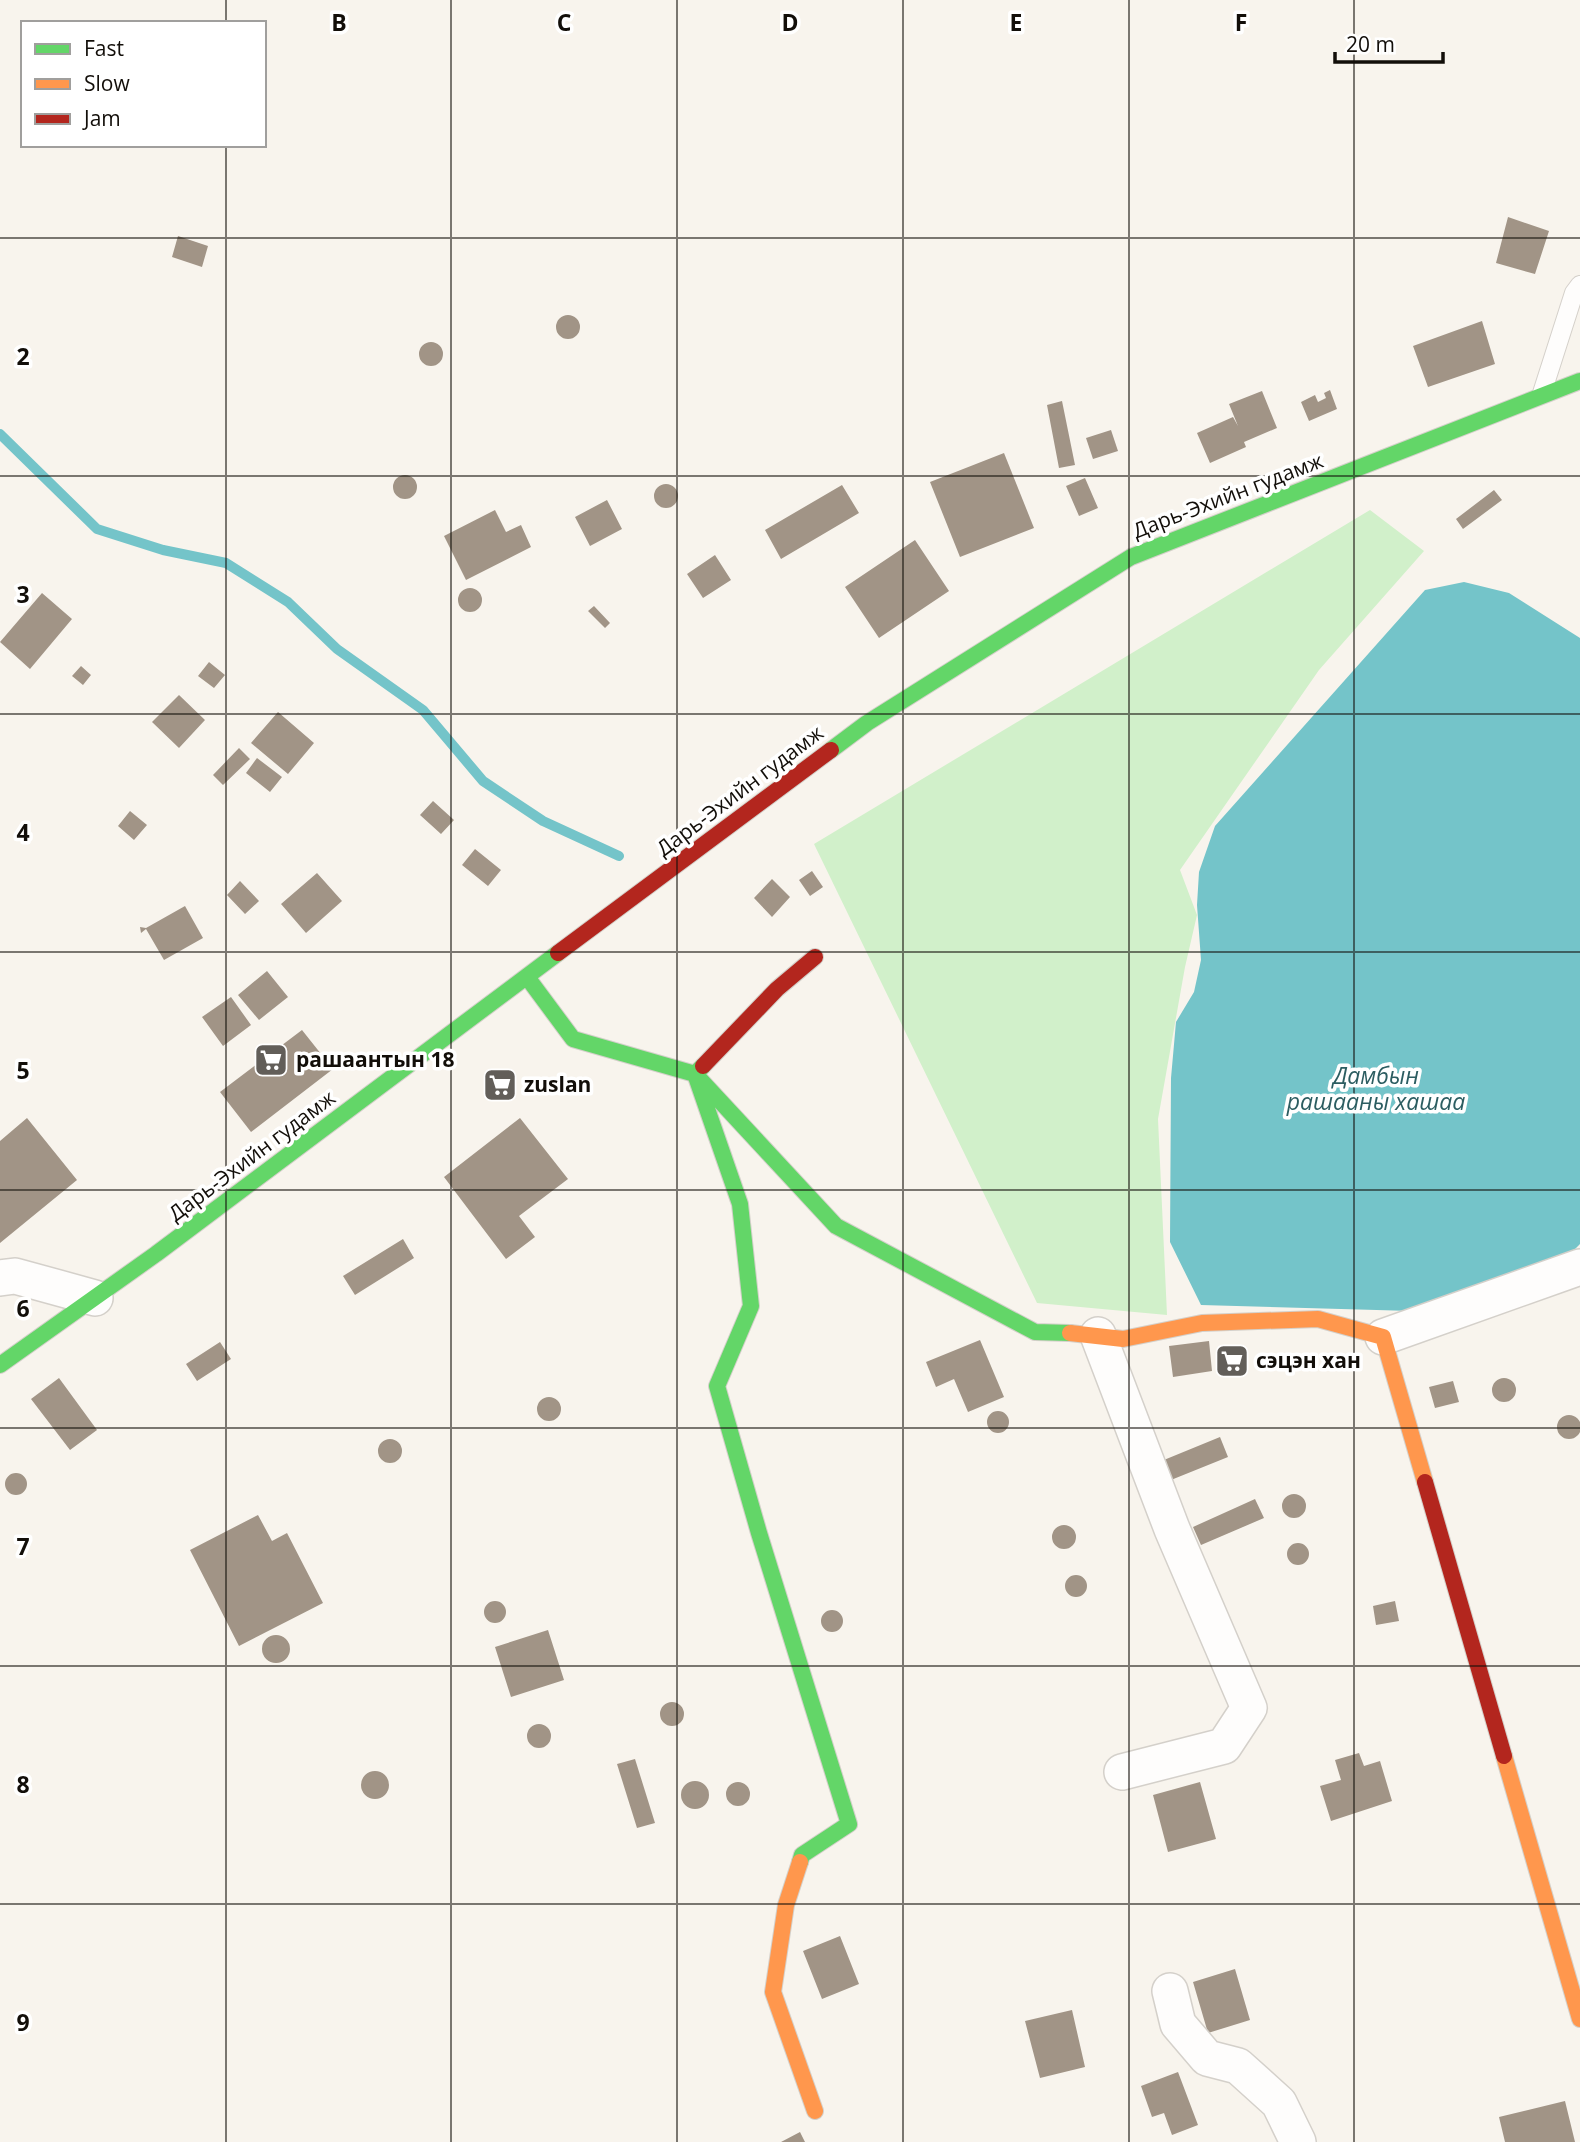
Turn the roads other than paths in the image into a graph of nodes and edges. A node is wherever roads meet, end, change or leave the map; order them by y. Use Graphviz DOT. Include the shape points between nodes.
graph roads {
  1 [pos="1580,285"];
  2 [pos="1580,380"];
  3 [pos="1541,396"];
  4 [pos="815,957"];
  5 [pos="527,977"];
  6 [pos="695,1074"];
  7 [pos="1580,1268"];
  8 [pos="0,1278"];
  9 [pos="95,1298"];
  10 [pos="1098,1335"];
  11 [pos="1383,1336"];
  12 [pos="0,1365"];
  13 [pos="1122,1772"];
  14 [pos="1170,1991"];
  15 [pos="1580,2019"];
  16 [pos="815,2111"];
  17 [pos="1298,2142"];
  1 -- 3 [label="lane"];
  2 -- 3 [label="street, Дарь-Эхийн гудамж"];
  3 -- 5 [label="street, Дарь-Эхийн гудамж" via="1131,557 867,723"];
  4 -- 6 [label="street" via="768,997"];
  5 -- 6 [label="street" via="573,1039"];
  5 -- 9 [label="street, Дарь-Эхийн гудамж"];
  6 -- 10 [label="street" via="836,1226 1035,1332"];
  6 -- 16 [label="street" via="740,1204 751,1306 717,1385 849,1824 802,1855 786,1905 773,1992"];
  7 -- 11 [label="street"];
  8 -- 9 [label="street" via="15,1276"];
  9 -- 12 [label="street, Дарь-Эхийн гудамж"];
  10 -- 11 [label="street" via="1124,1339 1202,1323 1318,1319"];
  10 -- 13 [label="street" via="1172,1529 1250,1708 1224,1746"];
  11 -- 15 [label="street"];
  14 -- 17 [label="street" via="1178,2024 1207,2059 1238,2067 1279,2103"];
}
